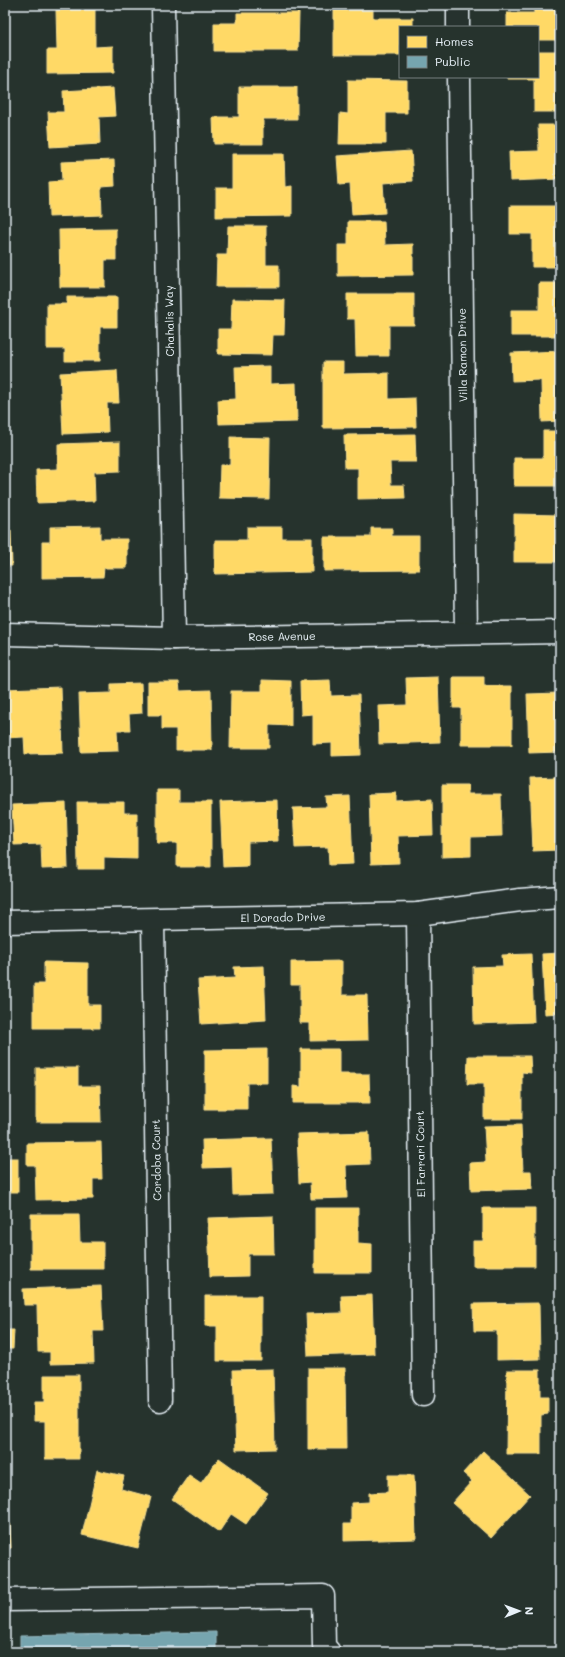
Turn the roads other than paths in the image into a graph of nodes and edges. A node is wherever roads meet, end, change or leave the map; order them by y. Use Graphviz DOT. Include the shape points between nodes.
graph roads {
  1 [pos="163,5"];
  2 [pos="458,5"];
  3 [pos="458,26"];
  4 [pos="459,78"];
  5 [pos="560,632"];
  6 [pos="466,633"];
  7 [pos="5,634"];
  8 [pos="174,638"];
  9 [pos="560,897"];
  10 [pos="418,914"];
  11 [pos="153,920"];
  12 [pos="5,922"];
  13 [pos="423,1395"];
  14 [pos="160,1400"];
  15 [pos="5,1600"];
  16 [pos="328,1652"];
  1 -- 8 [label="street, Chahalis Way"];
  2 -- 3 [label="street"];
  4 -- 6 [label="street, Villa Ramon Drive"];
  5 -- 6 [label="street, Rose Avenue"];
  6 -- 8 [label="street, Rose Avenue"];
  7 -- 8 [label="street, Rose Avenue"];
  9 -- 10 [label="street, El Dorado Drive"];
  10 -- 11 [label="street, El Dorado Drive"];
  10 -- 13 [label="street, El Farrari Court"];
  11 -- 12 [label="street, El Dorado Drive"];
  11 -- 14 [label="street, Cordoba Court"];
  15 -- 16 [label="street" via="323,1596 324,1646"];
}
